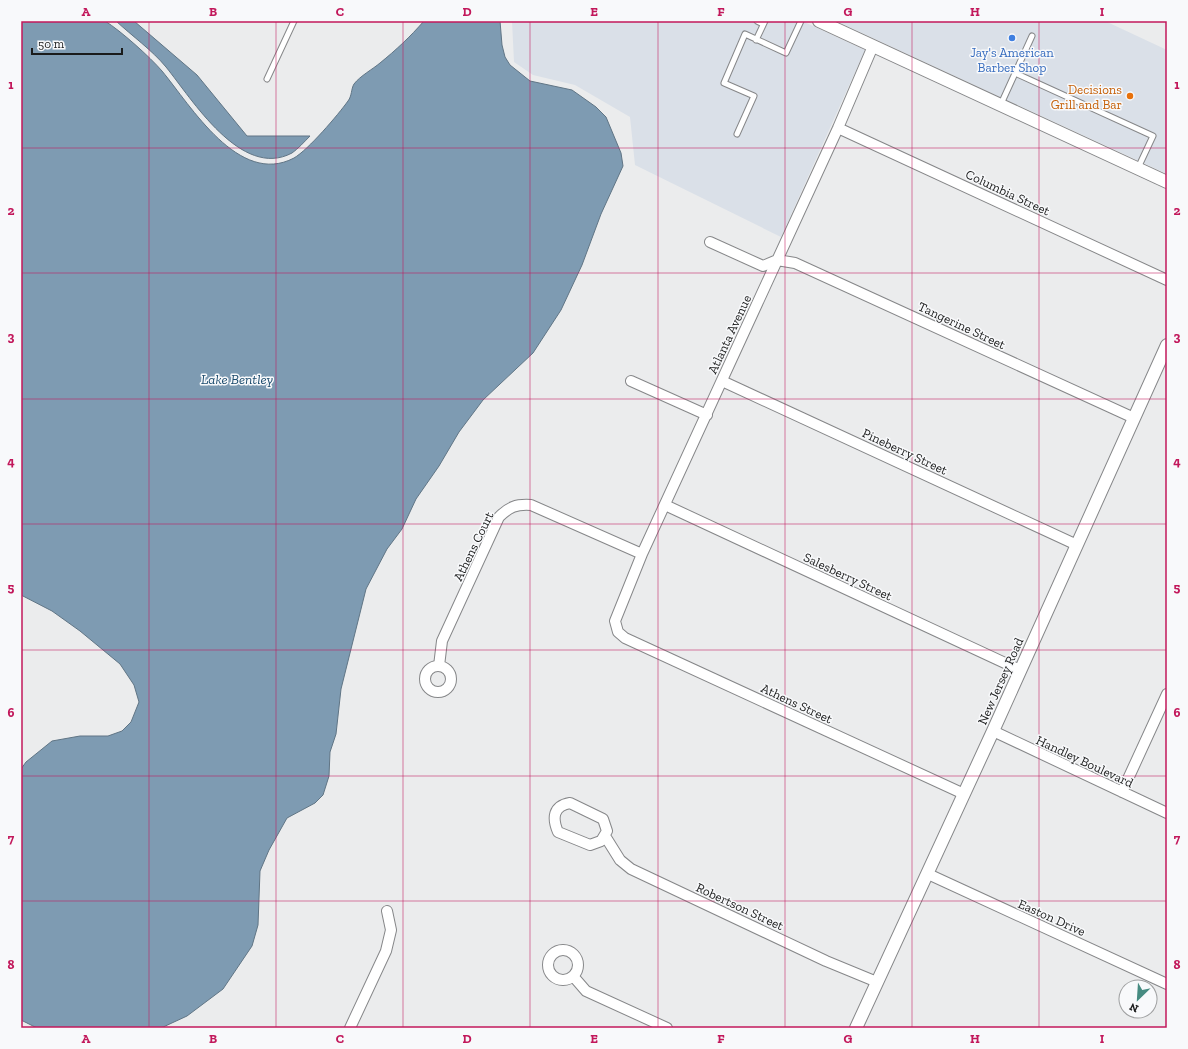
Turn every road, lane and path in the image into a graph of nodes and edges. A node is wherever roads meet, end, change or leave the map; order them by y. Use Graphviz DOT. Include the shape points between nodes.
graph roads {
  1 [pos="294,21"];
  2 [pos="757,21"];
  3 [pos="801,21"];
  4 [pos="819,21"];
  5 [pos="764,22"];
  6 [pos="1032,36"];
  7 [pos="756,40"];
  8 [pos="873,46"];
  9 [pos="1015,73"];
  10 [pos="267,79"];
  11 [pos="1001,105"];
  12 [pos="838,128"];
  13 [pos="737,134"];
  14 [pos="1138,168"];
  15 [pos="1167,182"];
  16 [pos="710,242"];
  17 [pos="777,260"];
  18 [pos="1167,280"];
  19 [pos="1167,345"];
  20 [pos="631,381"];
  21 [pos="722,381"];
  22 [pos="707,415"];
  23 [pos="1134,418"];
  24 [pos="665,505"];
  25 [pos="1077,545"];
  26 [pos="642,554"];
  27 [pos="620,634"];
  28 [pos="439,666"];
  29 [pos="1020,670"];
  30 [pos="1167,694"];
  31 [pos="993,731"];
  32 [pos="1122,792"];
  33 [pos="964,794"];
  34 [pos="1167,813"];
  35 [pos="605,836"];
  36 [pos="928,874"];
  37 [pos="388,911"];
  38 [pos="573,976"];
  39 [pos="877,982"];
  40 [pos="1167,984"];
  41 [pos="350,1028"];
  42 [pos="667,1028"];
  43 [pos="856,1028"];
  1 -- 10 [label="lane"];
  2 -- 5 [label="lane"];
  3 -- 7 [label="lane" via="786,53"];
  4 -- 8 [label="street"];
  5 -- 7 [label="lane"];
  6 -- 9 [label="lane"];
  7 -- 13 [label="lane" via="745,34 724,82 754,96"];
  8 -- 11 [label="street"];
  8 -- 12 [label="street, Atlanta Avenue"];
  9 -- 11 [label="lane"];
  9 -- 14 [label="lane" via="1153,136"];
  11 -- 14 [label="street"];
  12 -- 17 [label="street, Atlanta Avenue"];
  12 -- 18 [label="street, Columbia Street"];
  14 -- 15 [label="street"];
  16 -- 17 [label="street" via="763,266"];
  17 -- 21 [label="street, Atlanta Avenue"];
  17 -- 23 [label="street, Tangerine Street" via="795,263"];
  19 -- 23 [label="street, New Jersey Road"];
  20 -- 22 [label="street"];
  21 -- 22 [label="street, Atlanta Avenue"];
  21 -- 25 [label="street, Pineberry Street"];
  22 -- 24 [label="street, Atlanta Avenue"];
  23 -- 25 [label="street, New Jersey Road"];
  24 -- 26 [label="street, Atlanta Avenue"];
  24 -- 29 [label="street, Salesberry Street"];
  25 -- 29 [label="street, New Jersey Road"];
  26 -- 27 [label="street, Atlanta Avenue" via="615,621"];
  26 -- 28 [label="street, Athens Court" via="531,505 520,504 507,508 499,517 442,641"];
  27 -- 33 [label="street, Athens Street"];
  29 -- 31 [label="street, New Jersey Road"];
  30 -- 32 [label="street"];
  31 -- 32 [label="street, Handley Boulevard"];
  31 -- 33 [label="street, New Jersey Road"];
  32 -- 34 [label="street, Handley Boulevard"];
  33 -- 36 [label="street, New Jersey Road"];
  35 -- 35 [label="street, Robertson Street" via="606,824 598,816 570,803 564,804 555,812 554,823 558,832 590,844 596,844"];
  35 -- 39 [label="street, Robertson Street" via="620,860 631,869 826,961"];
  36 -- 39 [label="street, New Jersey Road"];
  36 -- 40 [label="street, Easton Drive"];
  37 -- 41 [label="street" via="391,930 386,951"];
  38 -- 42 [label="street" via="586,991"];
  39 -- 43 [label="street, New Jersey Road"];
}
